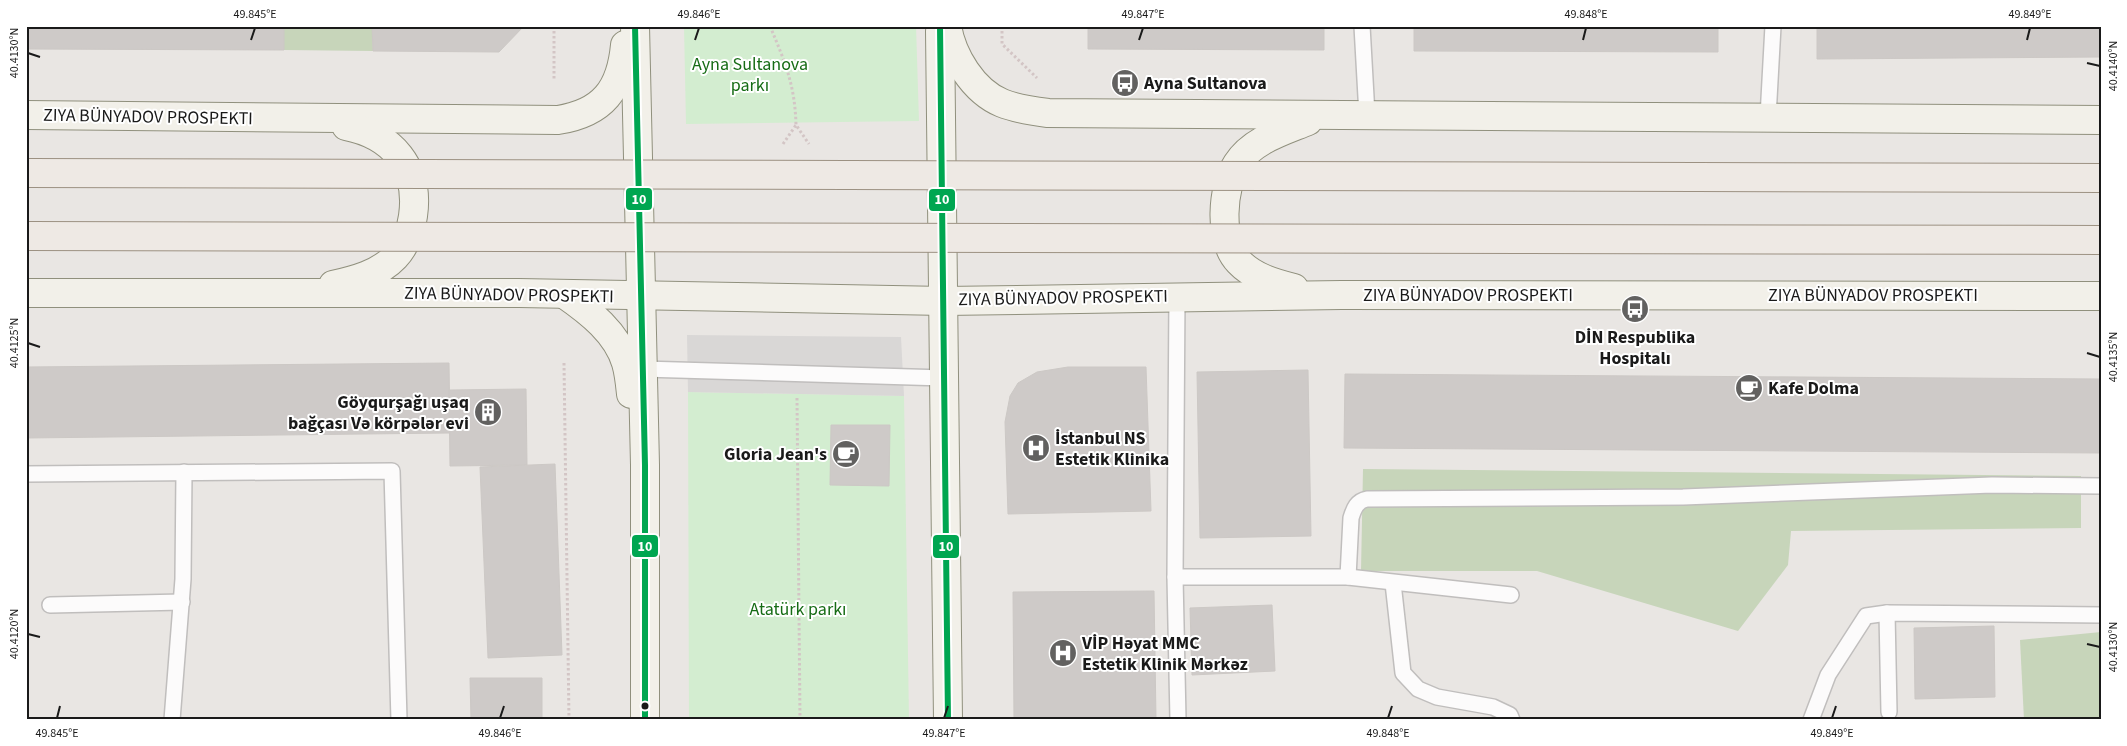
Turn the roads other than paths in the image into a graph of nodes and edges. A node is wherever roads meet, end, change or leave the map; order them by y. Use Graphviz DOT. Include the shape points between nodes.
graph roads {
  1 [pos="627,26"];
  2 [pos="635,26"];
  3 [pos="940,26"];
  4 [pos="947,26"];
  5 [pos="1362,26"];
  6 [pos="1773,26"];
  7 [pos="26,114"];
  8 [pos="1367,115"];
  9 [pos="1319,116"];
  10 [pos="1768,117"];
  11 [pos="311,119"];
  12 [pos="2101,120"];
  13 [pos="26,173"];
  14 [pos="2101,178"];
  15 [pos="26,236"];
  16 [pos="2101,240"];
  17 [pos="26,293"];
  18 [pos="298,294"];
  19 [pos="564,294"];
  20 [pos="1342,295"];
  21 [pos="641,296"];
  22 [pos="1177,296"];
  23 [pos="2101,296"];
  24 [pos="944,301"];
  25 [pos="643,370"];
  26 [pos="944,378"];
  27 [pos="644,465"];
  28 [pos="184,472"];
  29 [pos="26,474"];
  30 [pos="2101,486"];
  31 [pos="1175,577"];
  32 [pos="1348,577"];
  33 [pos="1393,583"];
  34 [pos="1511,594"];
  35 [pos="182,602"];
  36 [pos="50,605"];
  37 [pos="1887,613"];
  38 [pos="2101,615"];
  39 [pos="1889,712"];
  40 [pos="172,720"];
  41 [pos="399,720"];
  42 [pos="645,720"];
  43 [pos="948,720"];
  44 [pos="1178,720"];
  45 [pos="1512,720"];
  46 [pos="1811,720"];
  1 -- 11 [label="main road, ZIYA BÜNYADOV PROSPEKTI" via="619,76 609,96 591,111 574,118"];
  2 -- 21 [label="main road"];
  3 -- 24 [label="main road"];
  4 -- 9 [label="main road" via="950,45 970,77 1000,103 1024,110 1048,113"];
  5 -- 8 [label="lane"];
  6 -- 10 [label="lane"];
  7 -- 11 [label="main road, ZIYA BÜNYADOV PROSPEKTI"];
  8 -- 9 [label="main road"];
  8 -- 10 [label="main road"];
  9 -- 20 [label="main road" via="1275,135 1253,148 1238,163 1226,187 1225,216 1229,242 1238,262 1260,278 1293,288"];
  10 -- 12 [label="main road"];
  11 -- 18 [label="main road" via="366,130 392,147 410,170 415,203 410,233 396,256 378,271"];
  13 -- 14 [label="main road, bridge"];
  15 -- 16 [label="main road, bridge"];
  17 -- 18 [label="main road, ZIYA BÜNYADOV PROSPEKTI"];
  18 -- 19 [label="main road, ZIYA BÜNYADOV PROSPEKTI"];
  19 -- 21 [label="main road, ZIYA BÜNYADOV PROSPEKTI"];
  19 -- 27 [label="main road" via="609,331 626,362"];
  20 -- 22 [label="main road, ZIYA BÜNYADOV PROSPEKTI"];
  20 -- 23 [label="main road, ZIYA BÜNYADOV PROSPEKTI"];
  21 -- 24 [label="main road, ZIYA BÜNYADOV PROSPEKTI"];
  21 -- 25 [label="main road"];
  22 -- 24 [label="main road, ZIYA BÜNYADOV PROSPEKTI"];
  22 -- 31 [label="lane"];
  24 -- 26 [label="main road"];
  25 -- 26 [label="lane"];
  25 -- 27 [label="main road"];
  26 -- 43 [label="main road"];
  27 -- 42 [label="main road"];
  28 -- 29 [label="lane"];
  28 -- 35 [label="lane"];
  28 -- 41 [label="lane" via="392,471"];
  30 -- 32 [label="lane" via="1992,485 1683,497 1367,499 1360,500 1351,518"];
  31 -- 32 [label="lane"];
  31 -- 44 [label="lane"];
  32 -- 33 [label="lane"];
  33 -- 34 [label="lane"];
  33 -- 45 [label="lane" via="1403,673 1418,689 1437,697 1493,707 1510,715"];
  35 -- 36 [label="lane"];
  35 -- 40 [label="lane"];
  37 -- 38 [label="lane"];
  37 -- 39 [label="lane"];
  37 -- 46 [label="lane" via="1866,616 1828,675"];
}
